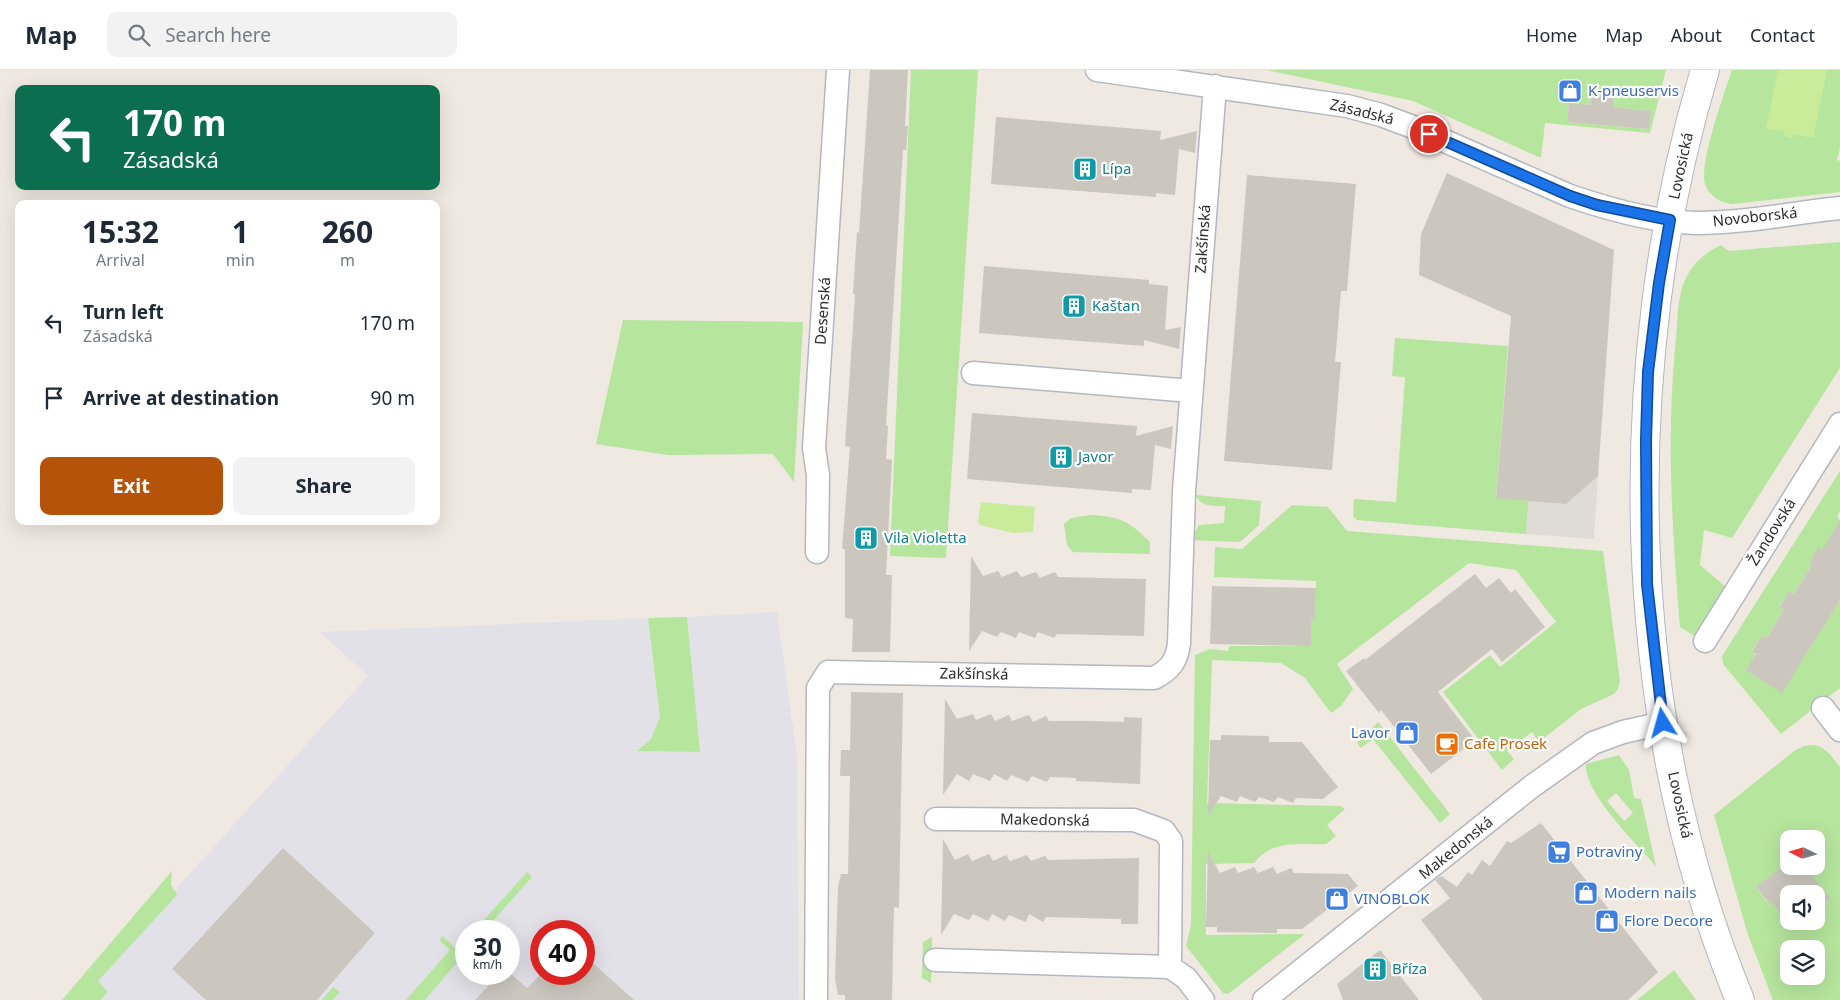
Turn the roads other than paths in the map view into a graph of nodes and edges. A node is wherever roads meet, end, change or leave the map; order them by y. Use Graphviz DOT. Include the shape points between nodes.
graph roads {
  1 [pos="838,70"];
  2 [pos="1097,70"];
  3 [pos="1705,70"];
  4 [pos="1215,86"];
  5 [pos="1840,208"];
  6 [pos="1670,220"];
  7 [pos="973,373"];
  8 [pos="1191,392"];
  9 [pos="1840,424"];
  10 [pos="817,552"];
  11 [pos="1705,641"];
  12 [pos="1823,708"];
  13 [pos="1663,723"];
  14 [pos="1840,730"];
  15 [pos="936,819"];
  16 [pos="935,960"];
  17 [pos="1170,967"];
  18 [pos="816,1000"];
  19 [pos="1203,1000"];
  20 [pos="1264,1000"];
  21 [pos="1740,1000"];
  1 -- 10 [label="street, Desenská" via="814,448 818,475"];
  2 -- 4 [label="street, Zásadská"];
  3 -- 6 [label="street, Lovosická" via="1683,152"];
  4 -- 6 [label="street, Zásadská" via="1347,106 1381,115 1570,196"];
  4 -- 8 [label="street, Zakšínská"];
  5 -- 6 [label="street, Novoborská" via="1718,222"];
  6 -- 13 [label="street, Lovosická" via="1648,372 1646,440 1647,584"];
  7 -- 8 [label="street"];
  8 -- 18 [label="street, Zakšínská" via="1179,643 1174,663 1166,672 1154,678 828,672 818,688"];
  9 -- 11 [label="street, Žandovská"];
  12 -- 14 [label="street"];
  13 -- 20 [label="street, Makedonská" via="1593,743 1524,793"];
  13 -- 21 [label="street, Lovosická" via="1697,880 1721,956"];
  15 -- 17 [label="street, Makedonská" via="1134,820 1164,831 1171,841"];
  16 -- 17 [label="street"];
  17 -- 19 [label="street" via="1186,978"];
}
